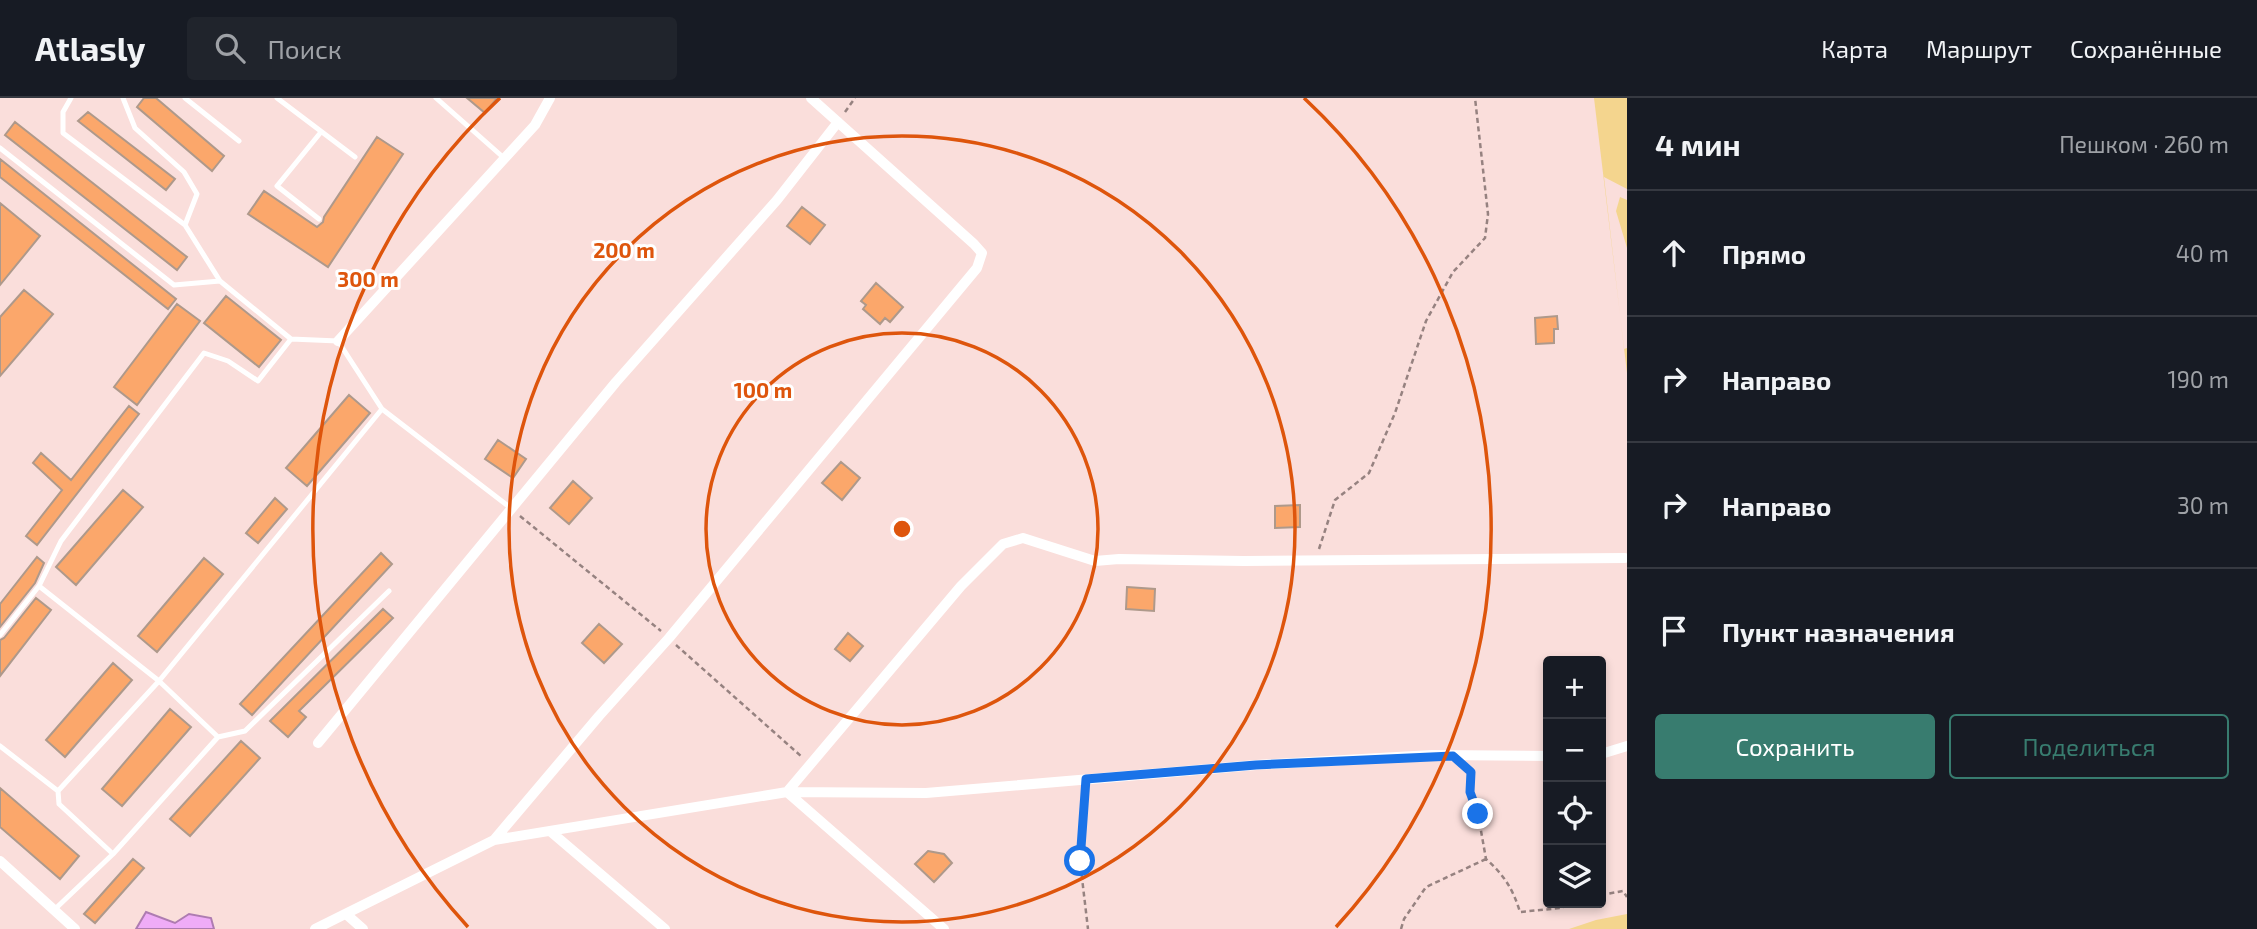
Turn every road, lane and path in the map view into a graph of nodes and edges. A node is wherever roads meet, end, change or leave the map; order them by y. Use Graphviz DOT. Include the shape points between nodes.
graph roads {
  1 [pos="71,98"];
  2 [pos="123,98"];
  3 [pos="185,98"];
  4 [pos="277,98"];
  5 [pos="436,98"];
  6 [pos="550,98"];
  7 [pos="811,98"];
  8 [pos="855,98"];
  9 [pos="1475,98"];
  10 [pos="838,122"];
  11 [pos="321,132"];
  12 [pos="239,141"];
  13 [pos="0,148"];
  14 [pos="355,157"];
  15 [pos="504,159"];
  16 [pos="319,219"];
  17 [pos="186,225"];
  18 [pos="220,281"];
  19 [pos="291,339"];
  20 [pos="338,341"];
  21 [pos="382,409"];
  22 [pos="512,509"];
  23 [pos="1625,558"];
  24 [pos="1316,559"];
  25 [pos="38,586"];
  26 [pos="389,591"];
  27 [pos="0,635"];
  28 [pos="159,681"];
  29 [pos="218,737"];
  30 [pos="318,743"];
  31 [pos="0,746"];
  32 [pos="1627,746"];
  33 [pos="1606,752"];
  34 [pos="1453,756"];
  35 [pos="1543,756"];
  36 [pos="1086,779"];
  37 [pos="58,791"];
  38 [pos="787,792"];
  39 [pos="550,831"];
  40 [pos="494,840"];
  41 [pos="113,853"];
  42 [pos="1486,859"];
  43 [pos="0,861"];
  44 [pos="1606,894"];
  45 [pos="1627,897"];
  46 [pos="1561,908"];
  47 [pos="54,910"];
  48 [pos="346,914"];
  49 [pos="75,929"];
  50 [pos="315,929"];
  51 [pos="363,929"];
  52 [pos="665,929"];
  53 [pos="944,929"];
  54 [pos="1088,929"];
  55 [pos="1401,929"];
  1 -- 17 [label="lane" via="63,113 63,133"];
  2 -- 17 [label="lane" via="135,128 184,172 197,194"];
  3 -- 12 [label="lane"];
  4 -- 11 [label="lane"];
  5 -- 15 [label="lane"];
  6 -- 15 [label="street" via="535,125"];
  7 -- 10 [label="street"];
  8 -- 10 [label="path"];
  9 -- 24 [label="path" via="1488,214 1485,238 1453,272 1426,321 1395,413 1368,473 1335,499"];
  10 -- 22 [label="street" via="777,200 616,382"];
  10 -- 40 [label="street" via="974,244 982,253 977,268"];
  11 -- 14 [label="lane"];
  11 -- 16 [label="lane" via="277,186"];
  13 -- 18 [label="lane" via="174,285"];
  15 -- 20 [label="street"];
  17 -- 18 [label="lane"];
  18 -- 19 [label="lane"];
  19 -- 20 [label="lane"];
  19 -- 25 [label="lane" via="258,381 228,360 204,354 61,541"];
  20 -- 21 [label="lane"];
  21 -- 22 [label="lane"];
  21 -- 28 [label="lane"];
  22 -- 30 [label="street"];
  23 -- 24 [label="street"];
  24 -- 38 [label="street" via="1095,561 1023,538 1003,544 961,586"];
  25 -- 27 [label="lane"];
  25 -- 28 [label="lane"];
  26 -- 29 [label="lane" via="245,731"];
  28 -- 29 [label="lane"];
  28 -- 37 [label="lane"];
  29 -- 41 [label="lane"];
  31 -- 37 [label="lane"];
  32 -- 33 [label="street"];
  34 -- 35 [label="street"];
  34 -- 36 [label="street"];
  34 -- 42 [label="path" via="1471,772 1470,792"];
  36 -- 38 [label="street" via="926,793"];
  36 -- 54 [label="path" via="1080,861"];
  37 -- 41 [label="lane" via="59,804"];
  38 -- 39 [label="street"];
  38 -- 53 [label="street"];
  39 -- 40 [label="street"];
  39 -- 52 [label="street"];
  40 -- 48 [label="street"];
  41 -- 47 [label="lane"];
  42 -- 46 [label="path" via="1503,873 1520,912"];
  42 -- 55 [label="path" via="1426,887"];
  43 -- 47 [label="street"];
  44 -- 45 [label="path" via="1623,891"];
  47 -- 49 [label="street"];
  48 -- 50 [label="street"];
  48 -- 51 [label="street"];
}
